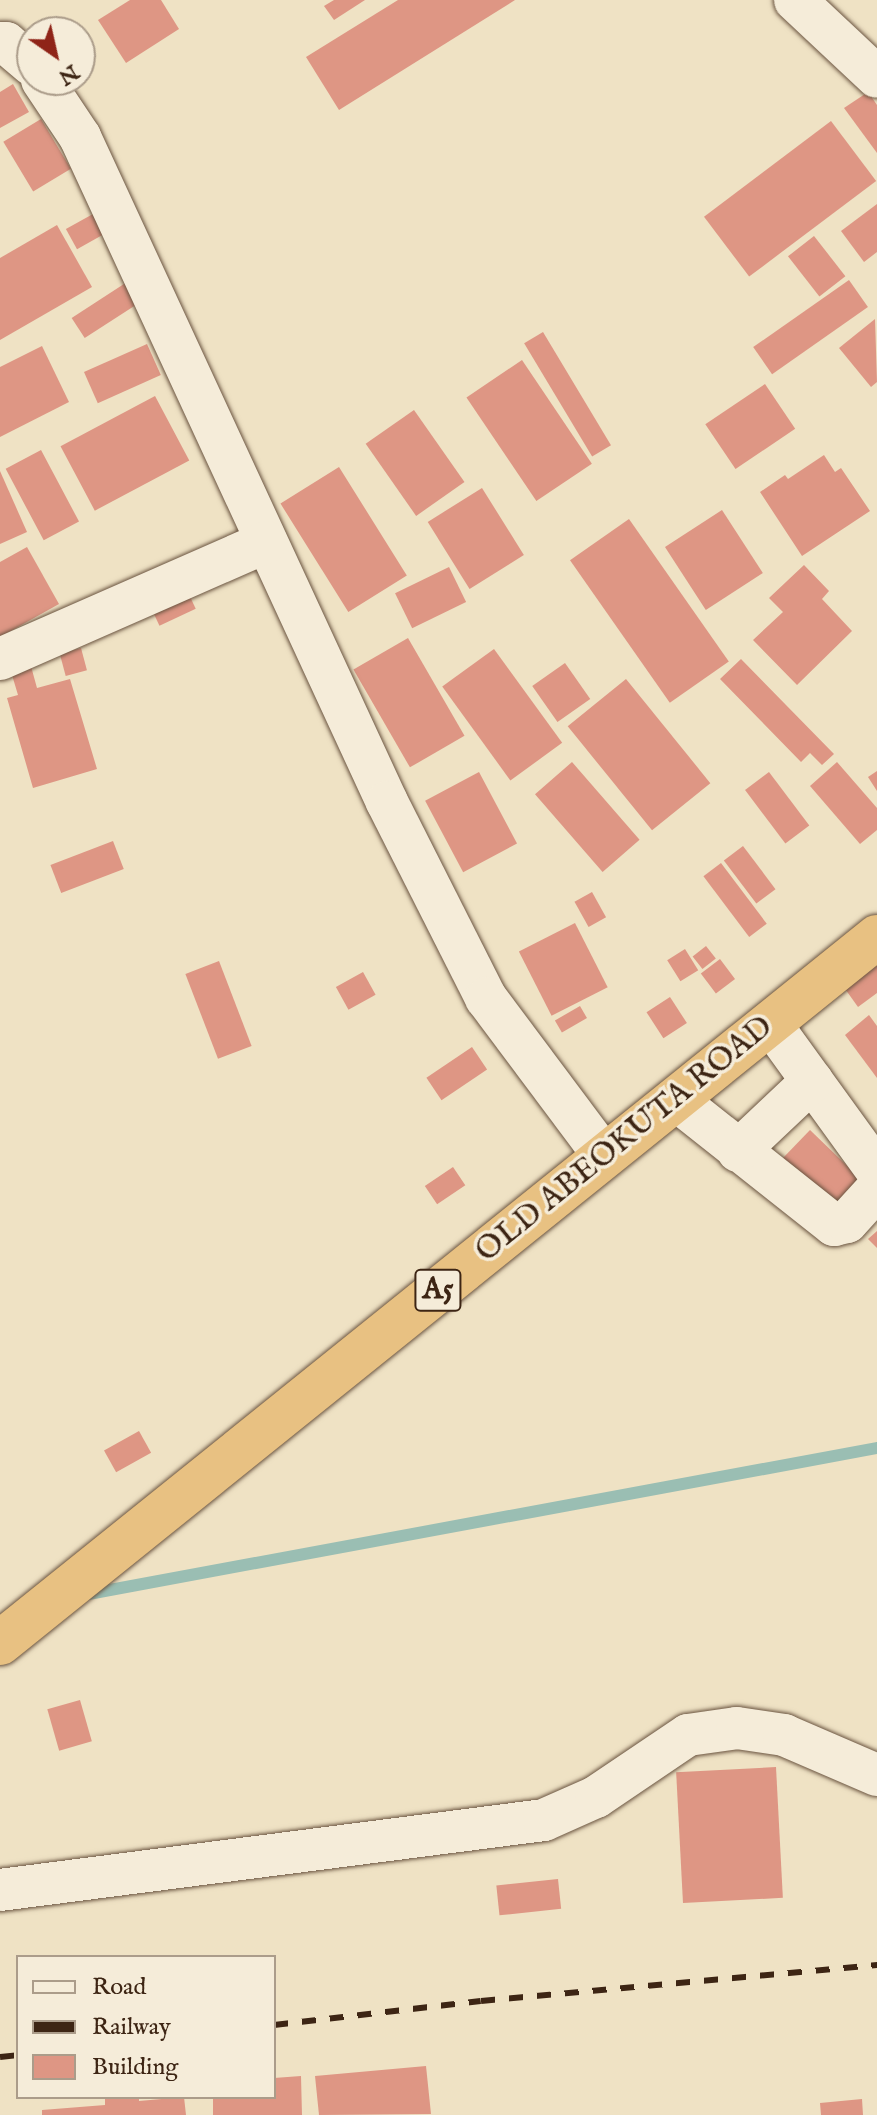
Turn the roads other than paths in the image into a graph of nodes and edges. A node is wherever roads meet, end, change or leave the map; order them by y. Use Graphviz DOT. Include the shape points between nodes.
graph roads {
  1 [pos="795,0"];
  2 [pos="877,77"];
  3 [pos="53,96"];
  4 [pos="266,542"];
  5 [pos="0,659"];
  6 [pos="877,937"];
  7 [pos="770,1023"];
  8 [pos="812,1081"];
  9 [pos="675,1099"];
  10 [pos="738,1151"];
  11 [pos="604,1156"];
  12 [pos="877,1171"];
  13 [pos="877,1189"];
  14 [pos="0,1643"];
  15 [pos="877,1775"];
  16 [pos="0,1890"];
  1 -- 2 [label="street"];
  3 -- 4 [label="street" via="80,137"];
  4 -- 5 [label="street"];
  4 -- 11 [label="street" via="486,998"];
  6 -- 7 [label="highway, OLD ABEOKUTA ROAD / A5"];
  7 -- 8 [label="street"];
  7 -- 9 [label="highway, OLD ABEOKUTA ROAD / A5"];
  8 -- 10 [label="street"];
  8 -- 12 [label="street"];
  9 -- 10 [label="street"];
  9 -- 11 [label="highway, OLD ABEOKUTA ROAD / A5"];
  10 -- 13 [label="street" via="834,1225 847,1222"];
  11 -- 14 [label="highway, OLD ABEOKUTA ROAD / A5"];
  15 -- 16 [label="street" via="784,1735 725,1730 688,1735 596,1797 544,1820"];
}
